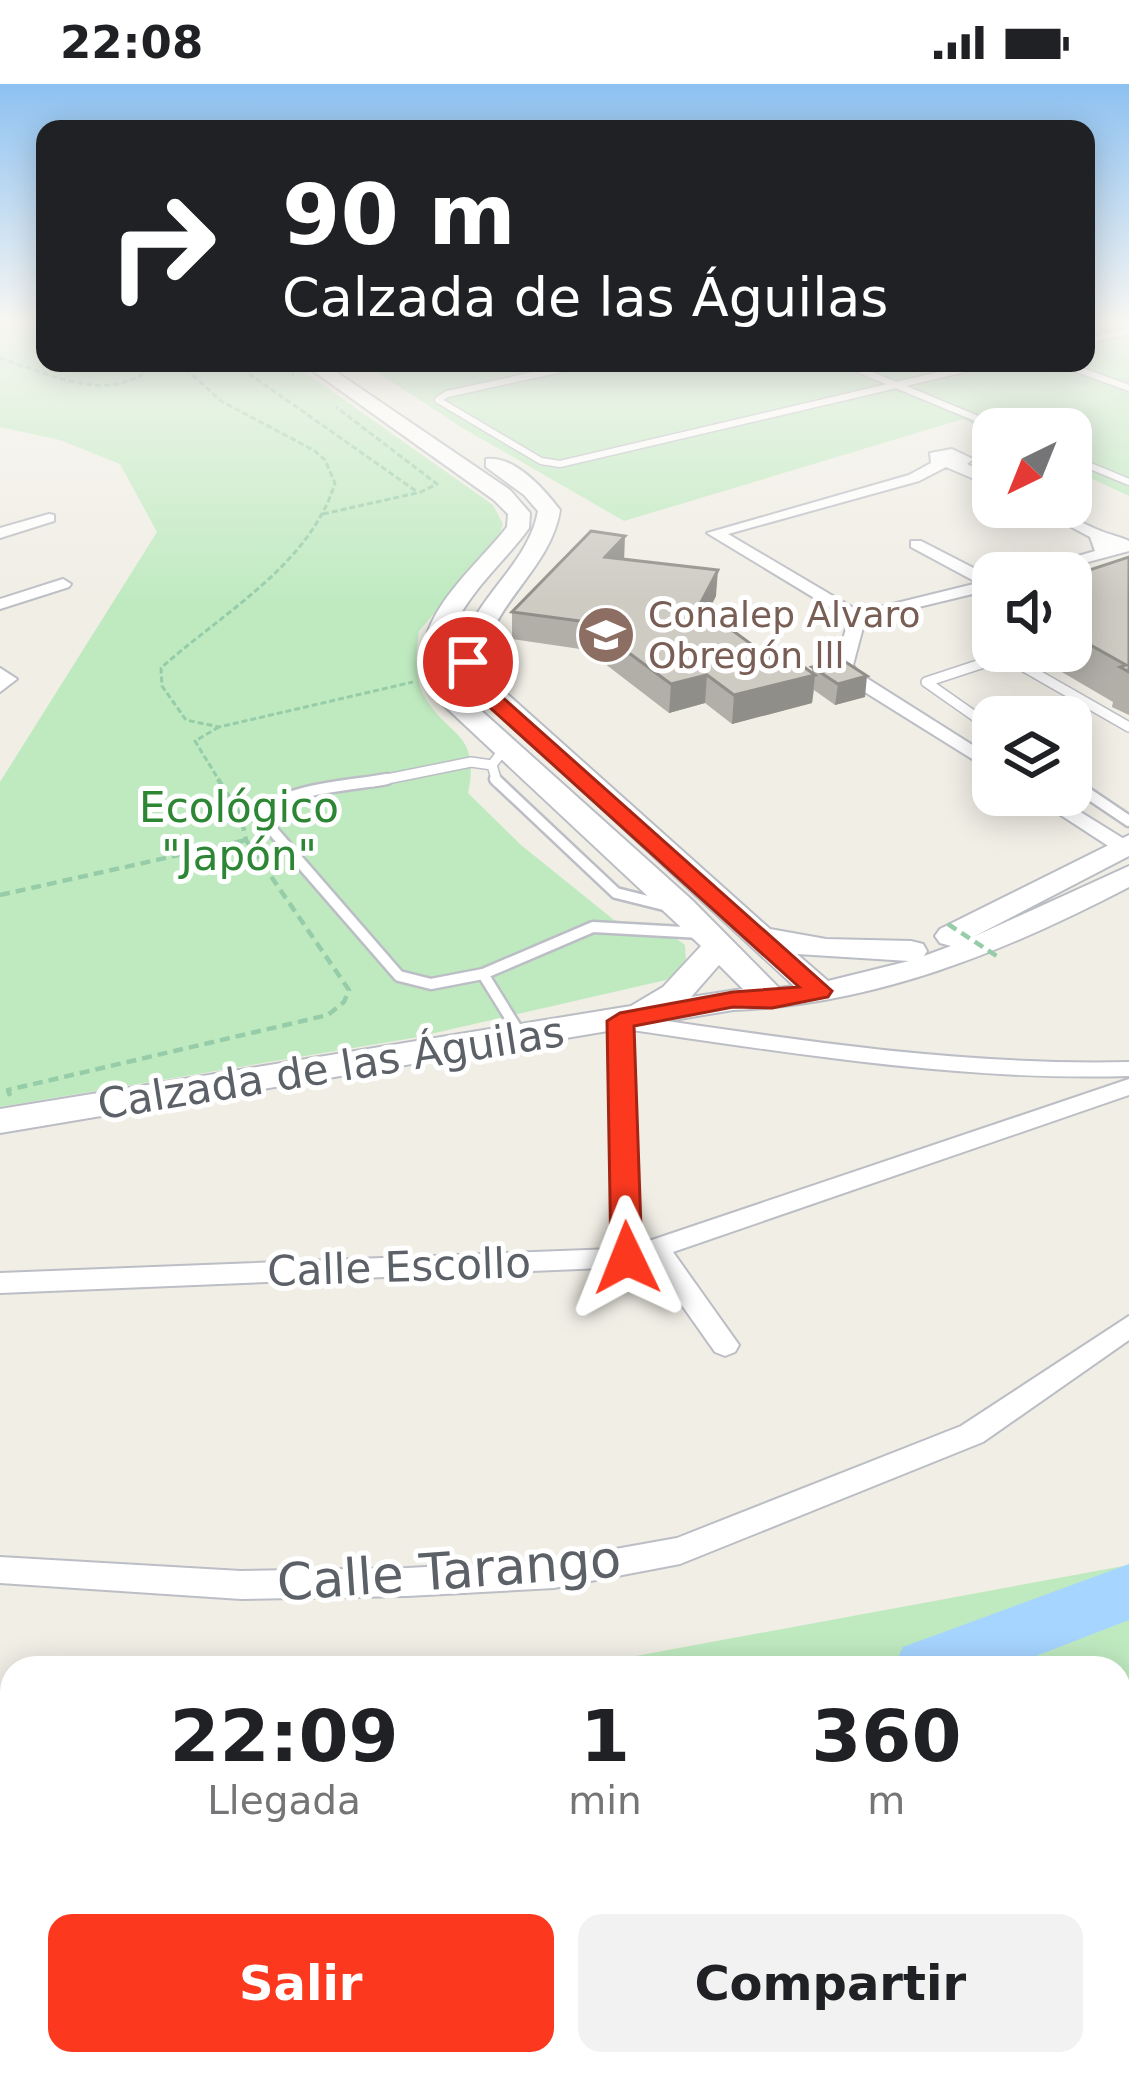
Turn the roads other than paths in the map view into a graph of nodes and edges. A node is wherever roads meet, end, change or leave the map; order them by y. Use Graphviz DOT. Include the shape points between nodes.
graph roads {
  1 [pos="377,416"];
  2 [pos="422,416"];
  3 [pos="466,416"];
  4 [pos="759,416"];
  5 [pos="1092,467"];
  6 [pos="972,474"];
  7 [pos="1129,482"];
  8 [pos="49,518"];
  9 [pos="1077,528"];
  10 [pos="0,533"];
  11 [pos="916,544"];
  12 [pos="1083,552"];
  13 [pos="972,573"];
  14 [pos="63,584"];
  15 [pos="972,589"];
  16 [pos="0,604"];
  17 [pos="858,617"];
  18 [pos="1075,696"];
  19 [pos="1092,706"];
  20 [pos="972,714"];
  21 [pos="1129,727"];
  22 [pos="972,753"];
  23 [pos="499,757"];
  24 [pos="1092,796"];
  25 [pos="1129,804"];
  26 [pos="1113,810"];
  27 [pos="1076,816"];
  28 [pos="1127,846"];
  29 [pos="734,911"];
  30 [pos="701,927"];
  31 [pos="764,938"];
  32 [pos="911,951"];
  33 [pos="484,974"];
  34 [pos="811,984"];
  35 [pos="754,995"];
  36 [pos="620,1021"];
  37 [pos="522,1036"];
  38 [pos="1129,1069"];
  39 [pos="1129,1087"];
  40 [pos="7,1105"];
  41 [pos="657,1250"];
  42 [pos="627,1258"];
  43 [pos="0,1283"];
  44 [pos="1129,1326"];
  45 [pos="725,1345"];
  46 [pos="0,1570"];
  1 -- 23 [label="main road" via="519,513 518,528 431,645 434,676"];
  2 -- 29 [label="main road" via="549,510 537,556 478,629 468,662 473,677"];
  3 -- 4 [label="lane" via="553,465"];
  5 -- 7 [label="lane"];
  6 -- 17 [label="street" via="949,464 715,533"];
  8 -- 10 [label="street"];
  9 -- 12 [label="street" via="1104,544"];
  11 -- 13 [label="street"];
  14 -- 16 [label="street"];
  15 -- 17 [label="street"];
  17 -- 22 [label="street" via="844,665 850,675"];
  18 -- 20 [label="lane" via="1005,656 926,682"];
  19 -- 21 [label="lane"];
  23 -- 30 [label="main road"];
  23 -- 33 [label="lane" via="290,798 260,815 399,976 436,987"];
  24 -- 26 [label="lane"];
  25 -- 26 [label="lane"];
  26 -- 28 [label="lane"];
  27 -- 28 [label="street"];
  28 -- 32 [label="main road, Calzada de las Águilas" via="968,930"];
  28 -- 34 [label="main road, Calzada de las Águilas" via="962,957"];
  29 -- 30 [label="main road"];
  29 -- 31 [label="main road"];
  30 -- 33 [label="lane" via="592,927"];
  30 -- 35 [label="main road"];
  30 -- 36 [label="main road" via="675,994"];
  31 -- 32 [label="main road"];
  31 -- 34 [label="main road"];
  32 -- 34 [label="main road, Calzada de las Águilas"];
  33 -- 37 [label="lane"];
  34 -- 35 [label="main road, Calzada de las Águilas"];
  35 -- 36 [label="main road, Calzada de las Águilas"];
  36 -- 37 [label="main road, Calzada de las Águilas"];
  36 -- 38 [label="street" via="937,1066"];
  36 -- 42 [label="street"];
  37 -- 40 [label="main road, Calzada de las Águilas"];
  39 -- 41 [label="street, Calle Escollo"];
  41 -- 42 [label="street, Calle Escollo"];
  41 -- 45 [label="street"];
  42 -- 43 [label="street, Calle Escollo"];
  44 -- 46 [label="street, Calle Tarango" via="972,1434 680,1551 554,1574 407,1582 241,1586"];
}
